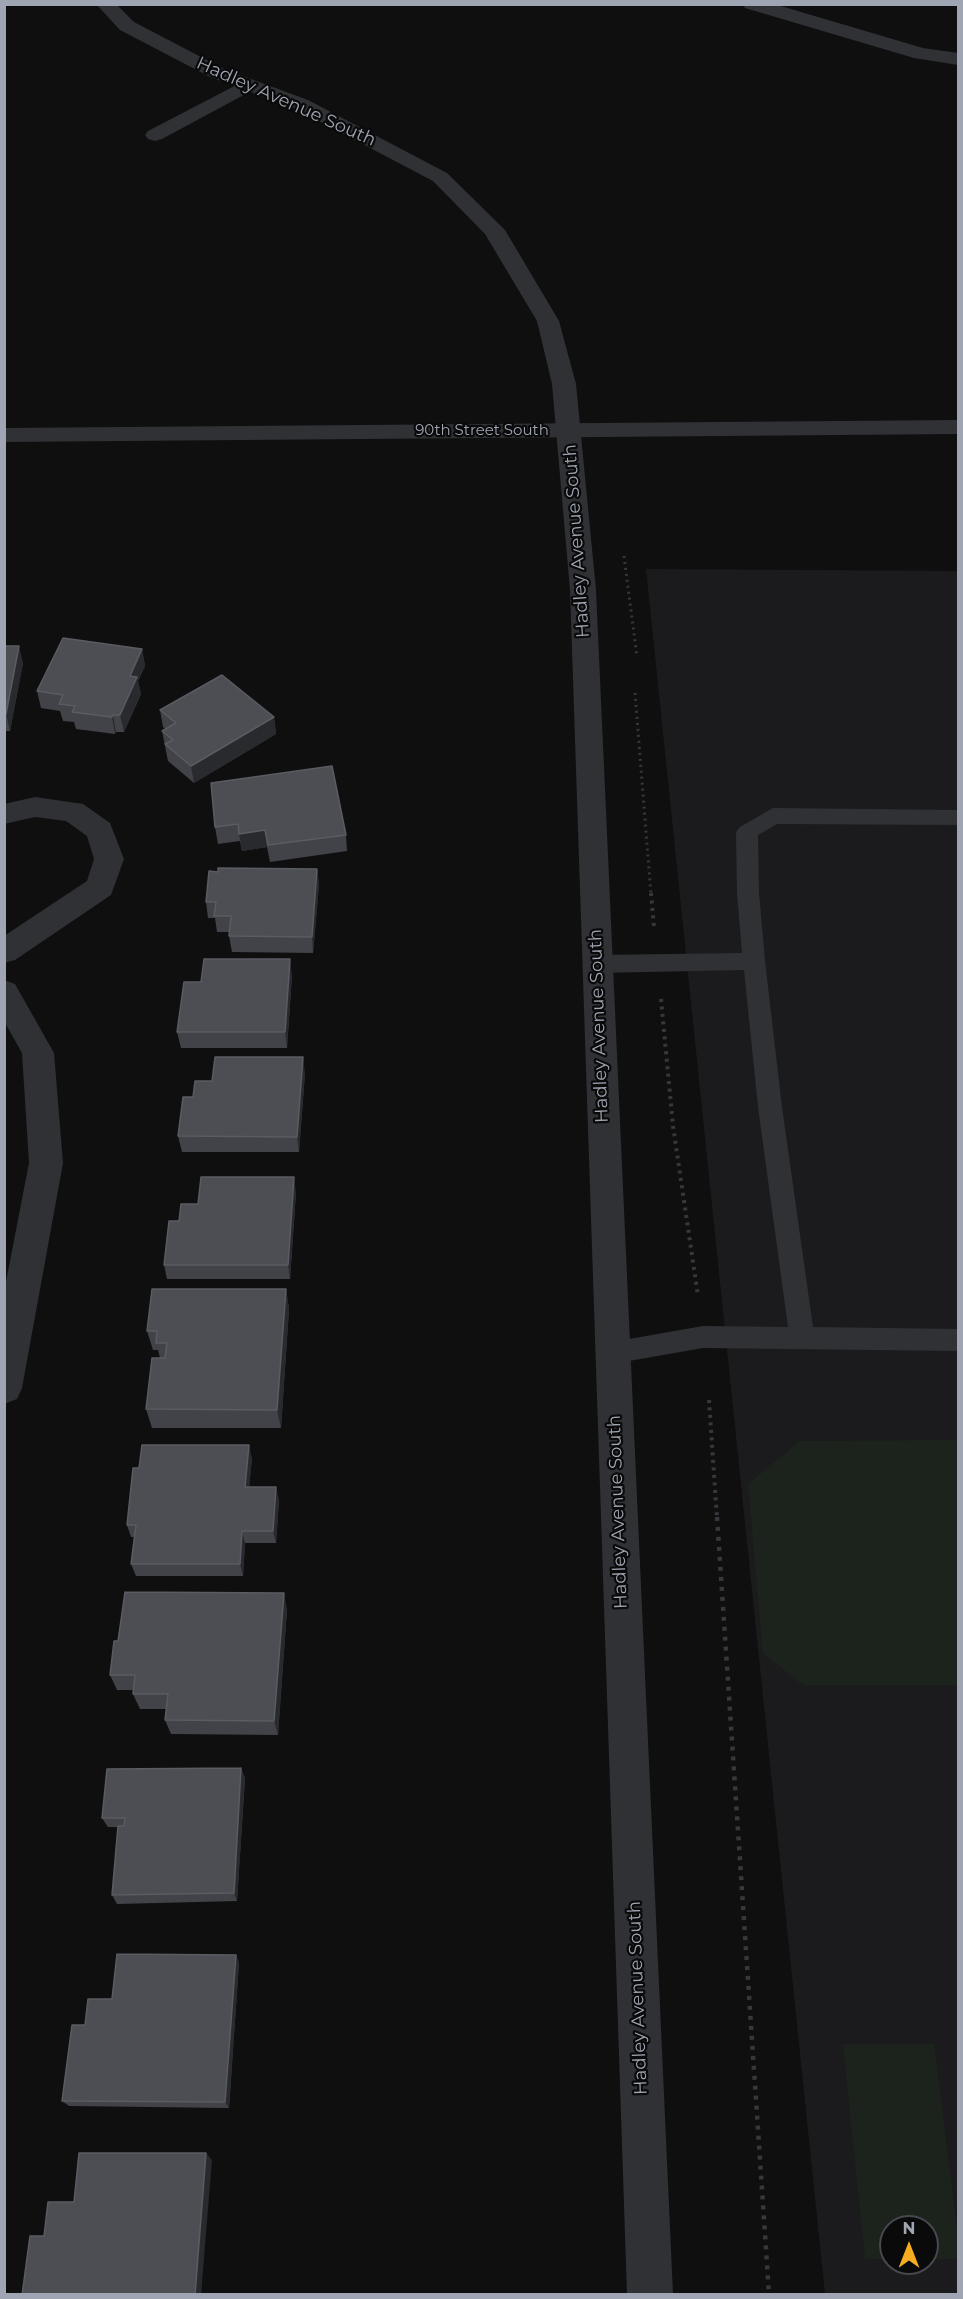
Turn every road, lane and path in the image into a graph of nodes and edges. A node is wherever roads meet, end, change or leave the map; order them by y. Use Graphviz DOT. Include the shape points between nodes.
graph roads {
  1 [pos="105,4"];
  2 [pos="752,4"];
  3 [pos="958,59"];
  4 [pos="248,85"];
  5 [pos="155,135"];
  6 [pos="958,427"];
  7 [pos="568,431"];
  8 [pos="4,435"];
  9 [pos="624,556"];
  10 [pos="637,657"];
  11 [pos="635,693"];
  12 [pos="4,814"];
  13 [pos="958,817"];
  14 [pos="655,934"];
  15 [pos="4,952"];
  16 [pos="754,961"];
  17 [pos="596,964"];
  18 [pos="660,990"];
  19 [pos="4,992"];
  20 [pos="698,1296"];
  21 [pos="802,1338"];
  22 [pos="958,1340"];
  23 [pos="612,1353"];
  24 [pos="4,1388"];
  25 [pos="709,1400"];
  26 [pos="650,2295"];
  27 [pos="769,2295"];
  1 -- 4 [label="street, Hadley Avenue South" via="128,26"];
  2 -- 3 [label="street" via="921,54"];
  4 -- 5 [label="street"];
  4 -- 7 [label="street, Hadley Avenue South" via="311,109 440,177 494,230 548,321 564,384"];
  6 -- 7 [label="street, 90th Street South"];
  7 -- 8 [label="street, 90th Street South"];
  7 -- 17 [label="street, Hadley Avenue South" via="583,590"];
  9 -- 10 [label="path"];
  11 -- 14 [label="path"];
  12 -- 15 [label="street" via="35,807 73,811 100,830 109,859 100,887"];
  13 -- 16 [label="lane" via="773,816 747,832"];
  16 -- 17 [label="lane"];
  16 -- 21 [label="lane"];
  17 -- 23 [label="street, Hadley Avenue South"];
  18 -- 20 [label="path" via="673,1126"];
  19 -- 24 [label="street" via="38,1053 46,1163"];
  21 -- 22 [label="lane"];
  21 -- 23 [label="lane" via="703,1337"];
  23 -- 26 [label="street, Hadley Avenue South"];
  25 -- 27 [label="path"];
}
